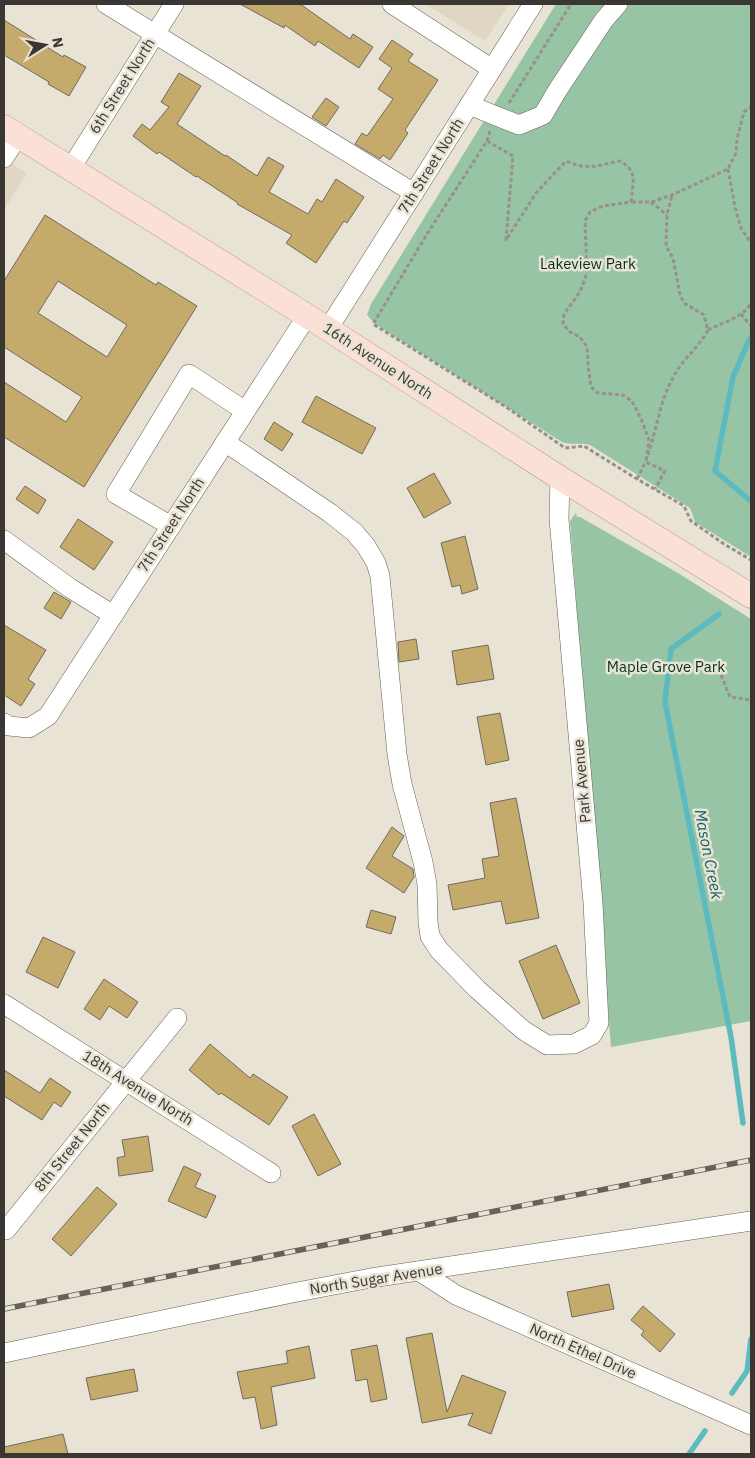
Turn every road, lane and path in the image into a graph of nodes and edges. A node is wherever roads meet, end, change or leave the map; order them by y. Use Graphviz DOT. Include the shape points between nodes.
graph roads {
  1 [pos="106,4"];
  2 [pos="174,4"];
  3 [pos="392,4"];
  4 [pos="533,4"];
  5 [pos="571,4"];
  6 [pos="618,4"];
  7 [pos="155,34"];
  8 [pos="492,69"];
  9 [pos="469,105"];
  10 [pos="507,105"];
  11 [pos="751,107"];
  12 [pos="491,128"];
  13 [pos="11,131"];
  14 [pos="487,141"];
  15 [pos="4,158"];
  16 [pos="71,168"];
  17 [pos="728,169"];
  18 [pos="414,193"];
  19 [pos="672,195"];
  20 [pos="632,202"];
  21 [pos="651,202"];
  22 [pos="667,215"];
  23 [pos="751,243"];
  24 [pos="751,303"];
  25 [pos="741,314"];
  26 [pos="306,316"];
  27 [pos="751,326"];
  28 [pos="328,329"];
  29 [pos="708,330"];
  30 [pos="245,411"];
  31 [pos="225,442"];
  32 [pos="646,462"];
  33 [pos="560,478"];
  34 [pos="637,478"];
  35 [pos="655,489"];
  36 [pos="171,526"];
  37 [pos="4,540"];
  38 [pos="751,560"];
  39 [pos="751,596"];
  40 [pos="113,615"];
  41 [pos="721,675"];
  42 [pos="751,700"];
  43 [pos="4,723"];
  44 [pos="4,1004"];
  45 [pos="177,1018"];
  46 [pos="126,1081"];
  47 [pos="272,1173"];
  48 [pos="751,1221"];
  49 [pos="5,1230"];
  50 [pos="418,1271"];
  51 [pos="4,1353"];
  52 [pos="751,1425"];
  1 -- 7 [label="street"];
  2 -- 7 [label="street, 6th Street North"];
  3 -- 8 [label="street"];
  4 -- 8 [label="street, 7th Street North"];
  5 -- 10 [label="path"];
  6 -- 9 [label="street" via="604,20 543,115 519,125"];
  7 -- 16 [label="street, 6th Street North"];
  7 -- 18 [label="street"];
  8 -- 9 [label="street, 7th Street North"];
  9 -- 18 [label="street, 7th Street North"];
  11 -- 17 [label="path" via="744,112 736,153"];
  12 -- 14 [label="path"];
  13 -- 15 [label="street"];
  13 -- 16 [label="main road, 16th Avenue North"];
  14 -- 20 [label="path" via="513,156 506,240 536,193 566,161 577,166 594,167 620,161 629,166 634,176"];
  14 -- 34 [label="path" via="373,324 565,448 584,446"];
  16 -- 26 [label="main road, 16th Avenue North"];
  17 -- 19 [label="path"];
  17 -- 23 [label="path" via="734,208"];
  18 -- 28 [label="street, 7th Street North"];
  19 -- 21 [label="path"];
  19 -- 22 [label="path"];
  20 -- 21 [label="path"];
  20 -- 32 [label="path" via="603,206 590,212 585,221 587,273 580,292 564,314 562,324 580,337 587,347 591,387 598,393 623,395 632,401 648,440"];
  21 -- 22 [label="path"];
  22 -- 29 [label="path" via="666,246 673,258 680,295 684,303 704,315"];
  24 -- 25 [label="path"];
  25 -- 27 [label="path"];
  25 -- 29 [label="path"];
  26 -- 28 [label="main road, 16th Avenue North"];
  26 -- 30 [label="street, 7th Street North"];
  28 -- 33 [label="main road, 16th Avenue North"];
  29 -- 32 [label="path" via="675,374 660,410"];
  30 -- 31 [label="street, 7th Street North"];
  30 -- 36 [label="street" via="189,374 116,494"];
  31 -- 33 [label="street, Park Avenue" via="354,532 376,563 380,576 397,754 427,884 430,936 439,950 477,989 523,1030 547,1045 574,1044 592,1035 599,1023 593,903 559,518"];
  31 -- 36 [label="street, 7th Street North"];
  32 -- 34 [label="path"];
  32 -- 35 [label="path" via="665,471"];
  33 -- 39 [label="main road, 16th Avenue North"];
  34 -- 35 [label="path"];
  35 -- 38 [label="path" via="684,506 691,521"];
  36 -- 40 [label="street, 7th Street North"];
  37 -- 40 [label="street"];
  40 -- 43 [label="street, 7th Street North" via="48,716 29,728"];
  41 -- 42 [label="path" via="730,697"];
  44 -- 46 [label="street, 18th Avenue North"];
  45 -- 46 [label="street, 8th Street North"];
  46 -- 47 [label="street, 18th Avenue North"];
  46 -- 49 [label="street, 8th Street North"];
  48 -- 50 [label="street, North Sugar Avenue"];
  50 -- 51 [label="street, North Sugar Avenue" via="292,1293"];
  50 -- 52 [label="street, North Ethel Drive" via="456,1295"];
}
